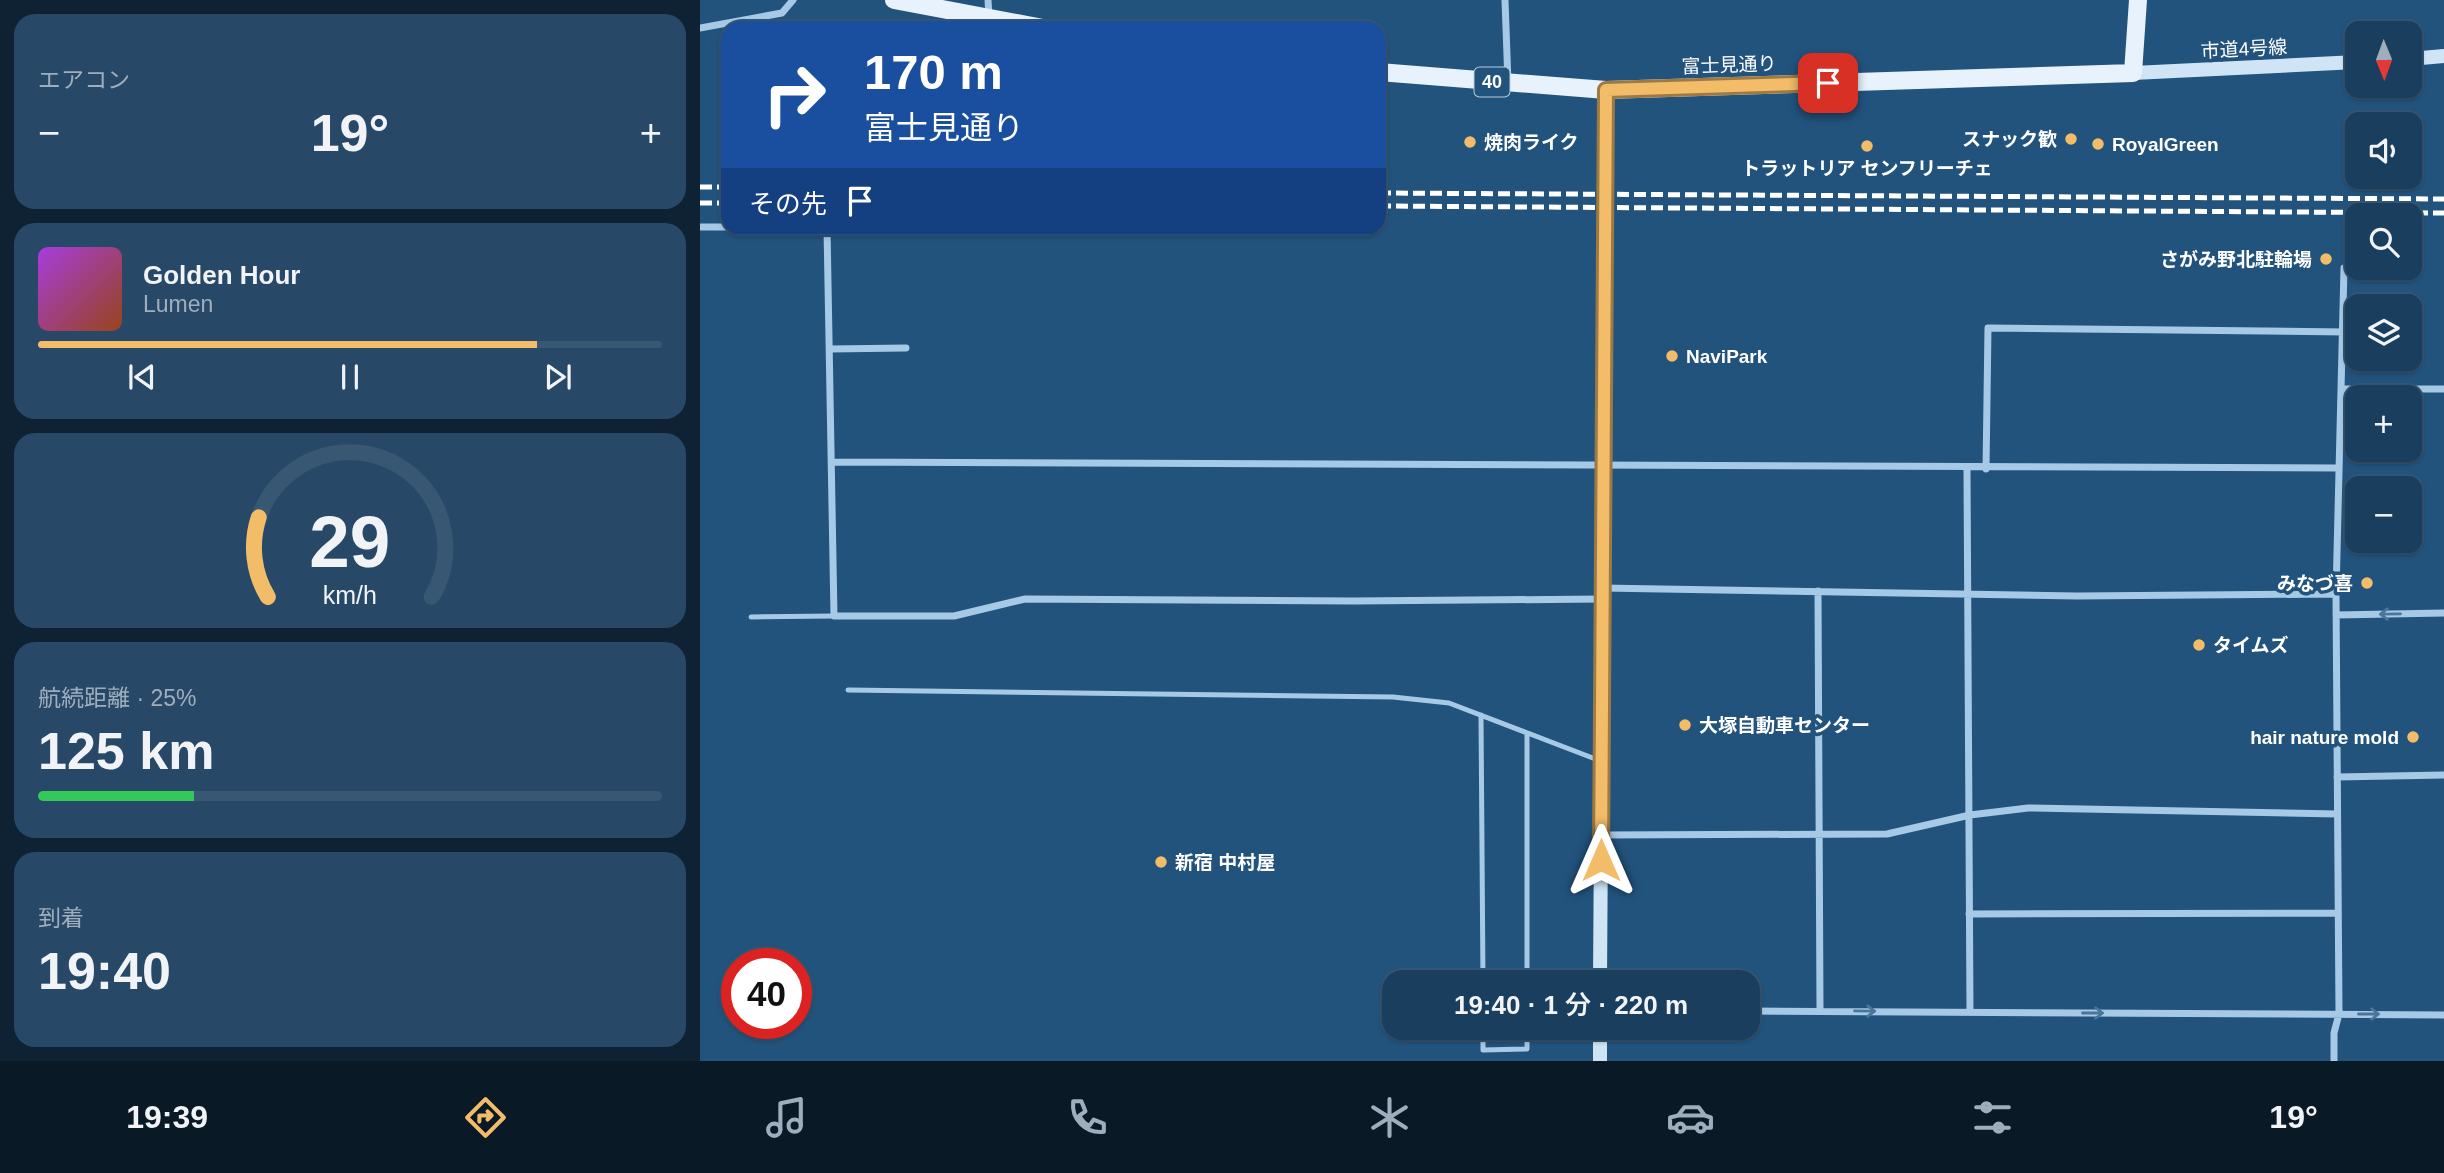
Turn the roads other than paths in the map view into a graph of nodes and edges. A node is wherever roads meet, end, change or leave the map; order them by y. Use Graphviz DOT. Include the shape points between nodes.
graph roads {
  1 [pos="793,0"];
  2 [pos="894,0"];
  3 [pos="988,0"];
  4 [pos="1505,0"];
  5 [pos="2138,0"];
  6 [pos="989,20"];
  7 [pos="738,21"];
  8 [pos="996,21"];
  9 [pos="721,24"];
  10 [pos="700,28"];
  11 [pos="2444,57"];
  12 [pos="2422,58"];
  13 [pos="2345,63"];
  14 [pos="1386,73"];
  15 [pos="2133,73"];
  16 [pos="1508,83"];
  17 [pos="1606,90"];
  18 [pos="700,227"];
  19 [pos="721,227"];
  20 [pos="827,235"];
  21 [pos="2344,268"];
  22 [pos="2345,332"];
  23 [pos="906,348"];
  24 [pos="830,349"];
  25 [pos="2343,388"];
  26 [pos="2444,389"];
  27 [pos="833,462"];
  28 [pos="1603,466"];
  29 [pos="1967,468"];
  30 [pos="2339,468"];
  31 [pos="1986,469"];
  32 [pos="1818,591"];
  33 [pos="1966,592"];
  34 [pos="1602,593"];
  35 [pos="2336,594"];
  36 [pos="2444,613"];
  37 [pos="2336,615"];
  38 [pos="834,616"];
  39 [pos="751,617"];
  40 [pos="848,690"];
  41 [pos="1481,715"];
  42 [pos="1527,733"];
  43 [pos="1601,761"];
  44 [pos="2444,775"];
  45 [pos="2337,777"];
  46 [pos="2337,814"];
  47 [pos="1970,815"];
  48 [pos="1601,835"];
  49 [pos="1819,836"];
  50 [pos="2338,913"];
  51 [pos="1969,914"];
  52 [pos="1483,970"];
  53 [pos="1527,970"];
  54 [pos="1600,970"];
  55 [pos="1820,1010"];
  56 [pos="1760,1011"];
  57 [pos="1970,1012"];
  58 [pos="2339,1014"];
  59 [pos="2444,1014"];
  60 [pos="1483,1040"];
  61 [pos="1527,1040"];
  62 [pos="1600,1040"];
  63 [pos="1600,1061"];
  64 [pos="2334,1061"];
  1 -- 7 [label="street" via="782,13"];
  2 -- 6 [label="main road"];
  3 -- 6 [label="street"];
  4 -- 16 [label="street"];
  5 -- 15 [label="main road"];
  6 -- 8 [label="main road"];
  9 -- 10 [label="street"];
  11 -- 12 [label="street"];
  13 -- 15 [label="street, 市道4号線"];
  14 -- 16 [label="main road, 富士見通り / 40"];
  15 -- 17 [label="main road, 富士見通り / 40"];
  16 -- 17 [label="main road, 富士見通り / 40"];
  17 -- 28 [label="street"];
  18 -- 19 [label="street"];
  20 -- 24 [label="street"];
  21 -- 22 [label="street"];
  22 -- 25 [label="street"];
  22 -- 31 [label="street" via="1988,328"];
  23 -- 24 [label="street"];
  24 -- 27 [label="street"];
  25 -- 26 [label="street"];
  25 -- 30 [label="street"];
  27 -- 28 [label="street"];
  27 -- 38 [label="street"];
  28 -- 29 [label="street"];
  28 -- 34 [label="street"];
  29 -- 31 [label="street"];
  29 -- 33 [label="street"];
  30 -- 31 [label="street"];
  30 -- 35 [label="street"];
  32 -- 33 [label="street"];
  32 -- 34 [label="street"];
  32 -- 49 [label="street"];
  33 -- 35 [label="street"];
  33 -- 47 [label="street"];
  34 -- 38 [label="street" via="1354,601 1025,599 954,616"];
  34 -- 43 [label="street"];
  35 -- 37 [label="street"];
  36 -- 37 [label="street, one-way"];
  37 -- 45 [label="street"];
  38 -- 39 [label="lane"];
  40 -- 41 [label="lane" via="1393,697 1449,703"];
  41 -- 42 [label="lane"];
  41 -- 52 [label="lane"];
  42 -- 43 [label="lane"];
  42 -- 53 [label="lane"];
  43 -- 48 [label="street"];
  44 -- 45 [label="street"];
  45 -- 46 [label="street"];
  46 -- 47 [label="street" via="2028,808"];
  46 -- 50 [label="street"];
  47 -- 49 [label="street" via="1887,834"];
  47 -- 51 [label="street"];
  48 -- 49 [label="street"];
  48 -- 54 [label="street"];
  49 -- 55 [label="street"];
  50 -- 51 [label="street"];
  50 -- 58 [label="street"];
  51 -- 57 [label="street"];
  55 -- 56 [label="street"];
  55 -- 57 [label="street, one-way"];
  57 -- 58 [label="street, one-way"];
  58 -- 59 [label="street, one-way"];
  58 -- 64 [label="street"];
  60 -- 61 [label="lane" via="1483,1050 1527,1049"];
  62 -- 63 [label="street"];
}
